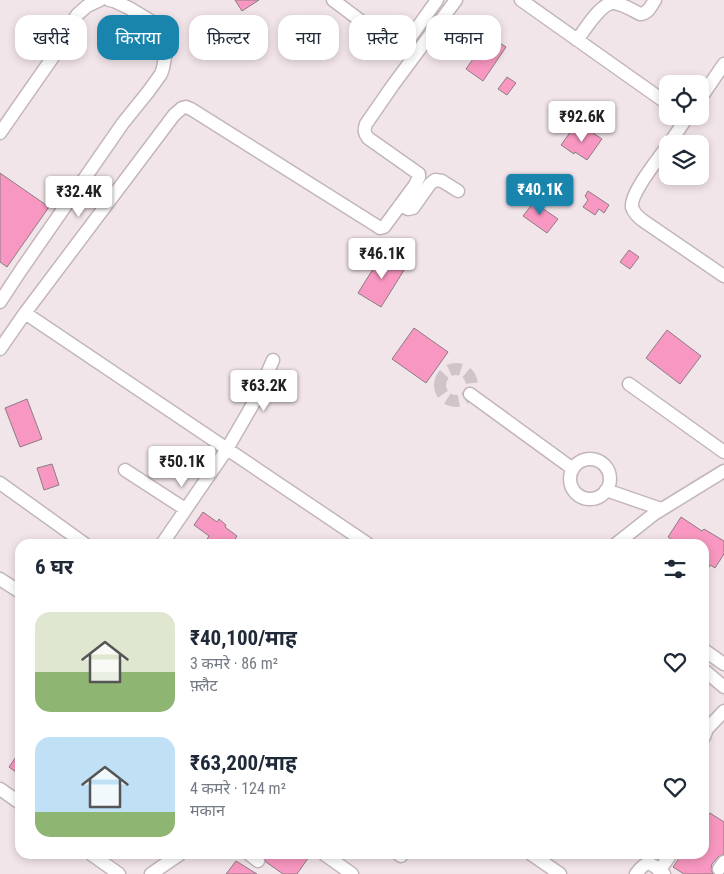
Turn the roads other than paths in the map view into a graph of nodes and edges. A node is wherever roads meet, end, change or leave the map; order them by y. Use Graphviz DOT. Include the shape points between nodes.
graph roads {
  1 [pos="100,0"];
  2 [pos="109,0"];
  3 [pos="333,0"];
  4 [pos="437,0"];
  5 [pos="456,0"];
  6 [pos="521,0"];
  7 [pos="655,0"];
  8 [pos="577,40"];
  9 [pos="724,64"];
  10 [pos="709,86"];
  11 [pos="659,98"];
  12 [pos="0,133"];
  13 [pos="659,157"];
  14 [pos="458,191"];
  15 [pos="400,205"];
  16 [pos="724,276"];
  17 [pos="0,302"];
  18 [pos="25,313"];
  19 [pos="0,349"];
  20 [pos="273,360"];
  21 [pos="629,384"];
  22 [pos="470,394"];
  23 [pos="227,449"];
  24 [pos="724,452"];
  25 [pos="573,469"];
  26 [pos="125,470"];
  27 [pos="724,471"];
  28 [pos="0,483"];
  29 [pos="606,490"];
  30 [pos="184,509"];
  31 [pos="661,509"];
  32 [pos="79,539"];
  33 [pos="165,539"];
  34 [pos="361,539"];
  35 [pos="622,539"];
  36 [pos="0,579"];
  37 [pos="15,589"];
  38 [pos="709,654"];
  39 [pos="724,664"];
  40 [pos="709,674"];
  41 [pos="724,687"];
  42 [pos="724,711"];
  43 [pos="709,727"];
  44 [pos="0,789"];
  45 [pos="15,800"];
  46 [pos="98,859"];
  47 [pos="173,859"];
  48 [pos="331,859"];
  49 [pos="538,859"];
  50 [pos="668,859"];
  51 [pos="662,872"];
  52 [pos="119,874"];
  53 [pos="151,874"];
  54 [pos="352,874"];
  55 [pos="560,874"];
  56 [pos="636,874"];
  1 -- 12 [label="street" via="76,15 55,54"];
  2 -- 17 [label="street" via="129,8 158,29 165,57 161,74 123,123"];
  3 -- 4 [label="street" via="399,48 407,42"];
  5 -- 15 [label="street" via="364,129 368,138 419,174 418,181"];
  6 -- 8 [label="street"];
  7 -- 8 [label="street" via="643,14 622,5 609,4 596,14"];
  8 -- 11 [label="street"];
  9 -- 10 [label="street"];
  13 -- 16 [label="street" via="636,190 633,210 638,218"];
  14 -- 15 [label="street" via="435,180 413,208"];
  15 -- 18 [label="street" via="380,228 192,109 182,108 162,130"];
  18 -- 19 [label="street"];
  18 -- 23 [label="street"];
  20 -- 23 [label="street" via="257,397"];
  21 -- 24 [label="street"];
  22 -- 25 [label="street"];
  23 -- 30 [label="street"];
  23 -- 34 [label="street"];
  25 -- 29 [label="street" via="570,480 579,495 597,497"];
  25 -- 29 [label="street" via="589,459 601,462 610,478"];
  26 -- 30 [label="street"];
  27 -- 31 [label="street"];
  28 -- 32 [label="street"];
  29 -- 31 [label="street"];
  30 -- 33 [label="street"];
  31 -- 35 [label="street"];
  36 -- 37 [label="street"];
  38 -- 39 [label="street"];
  40 -- 41 [label="street"];
  42 -- 43 [label="street"];
  44 -- 45 [label="street"];
  46 -- 52 [label="street"];
  47 -- 53 [label="street"];
  48 -- 54 [label="street"];
  49 -- 55 [label="street"];
  50 -- 51 [label="street"];
  51 -- 56 [label="street" via="644,864"];
}
